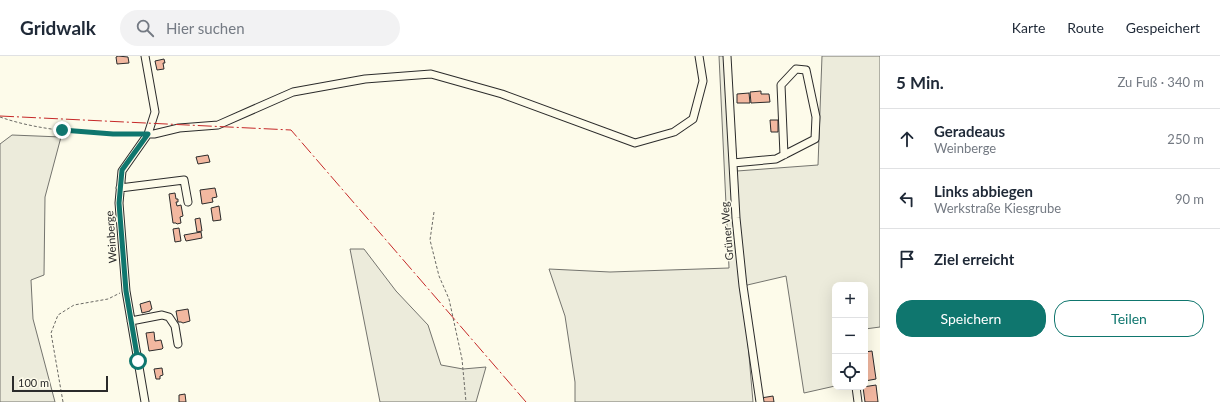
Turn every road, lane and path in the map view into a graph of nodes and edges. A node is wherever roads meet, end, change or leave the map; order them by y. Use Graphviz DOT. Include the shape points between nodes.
graph roads {
  1 [pos="145,56"];
  2 [pos="699,56"];
  3 [pos="727,56"];
  4 [pos="0,117"];
  5 [pos="148,134"];
  6 [pos="784,155"];
  7 [pos="733,164"];
  8 [pos="120,188"];
  9 [pos="188,202"];
  10 [pos="434,212"];
  11 [pos="126,291"];
  12 [pos="131,321"];
  13 [pos="178,344"];
  14 [pos="856,390"];
  15 [pos="63,402"];
  16 [pos="145,402"];
  17 [pos="466,402"];
  18 [pos="760,402"];
  19 [pos="858,402"];
  1 -- 5 [label="street, Weinberge" via="155,112"];
  2 -- 5 [label="street" via="703,81 693,119 674,132 634,143 502,94 431,74 365,79 293,92 218,125"];
  3 -- 7 [label="street, Grüner Weg"];
  4 -- 5 [label="path" via="17,123 62,130"];
  5 -- 8 [label="street, Weinberge" via="122,170"];
  6 -- 6 [label="street" via="815,139 816,118 806,70 796,69 781,85"];
  6 -- 7 [label="street" via="776,159"];
  7 -- 18 [label="street, Grüner Weg" via="743,286"];
  8 -- 9 [label="street" via="184,180"];
  8 -- 11 [label="street, Weinberge"];
  10 -- 17 [label="path" via="430,240 449,300 462,358"];
  11 -- 12 [label="street, Weinberge"];
  11 -- 15 [label="path" via="108,298 74,305 58,316 51,333"];
  12 -- 13 [label="street" via="162,315 169,317 175,326"];
  12 -- 16 [label="street, Weinberge"];
  14 -- 19 [label="street"];
}
